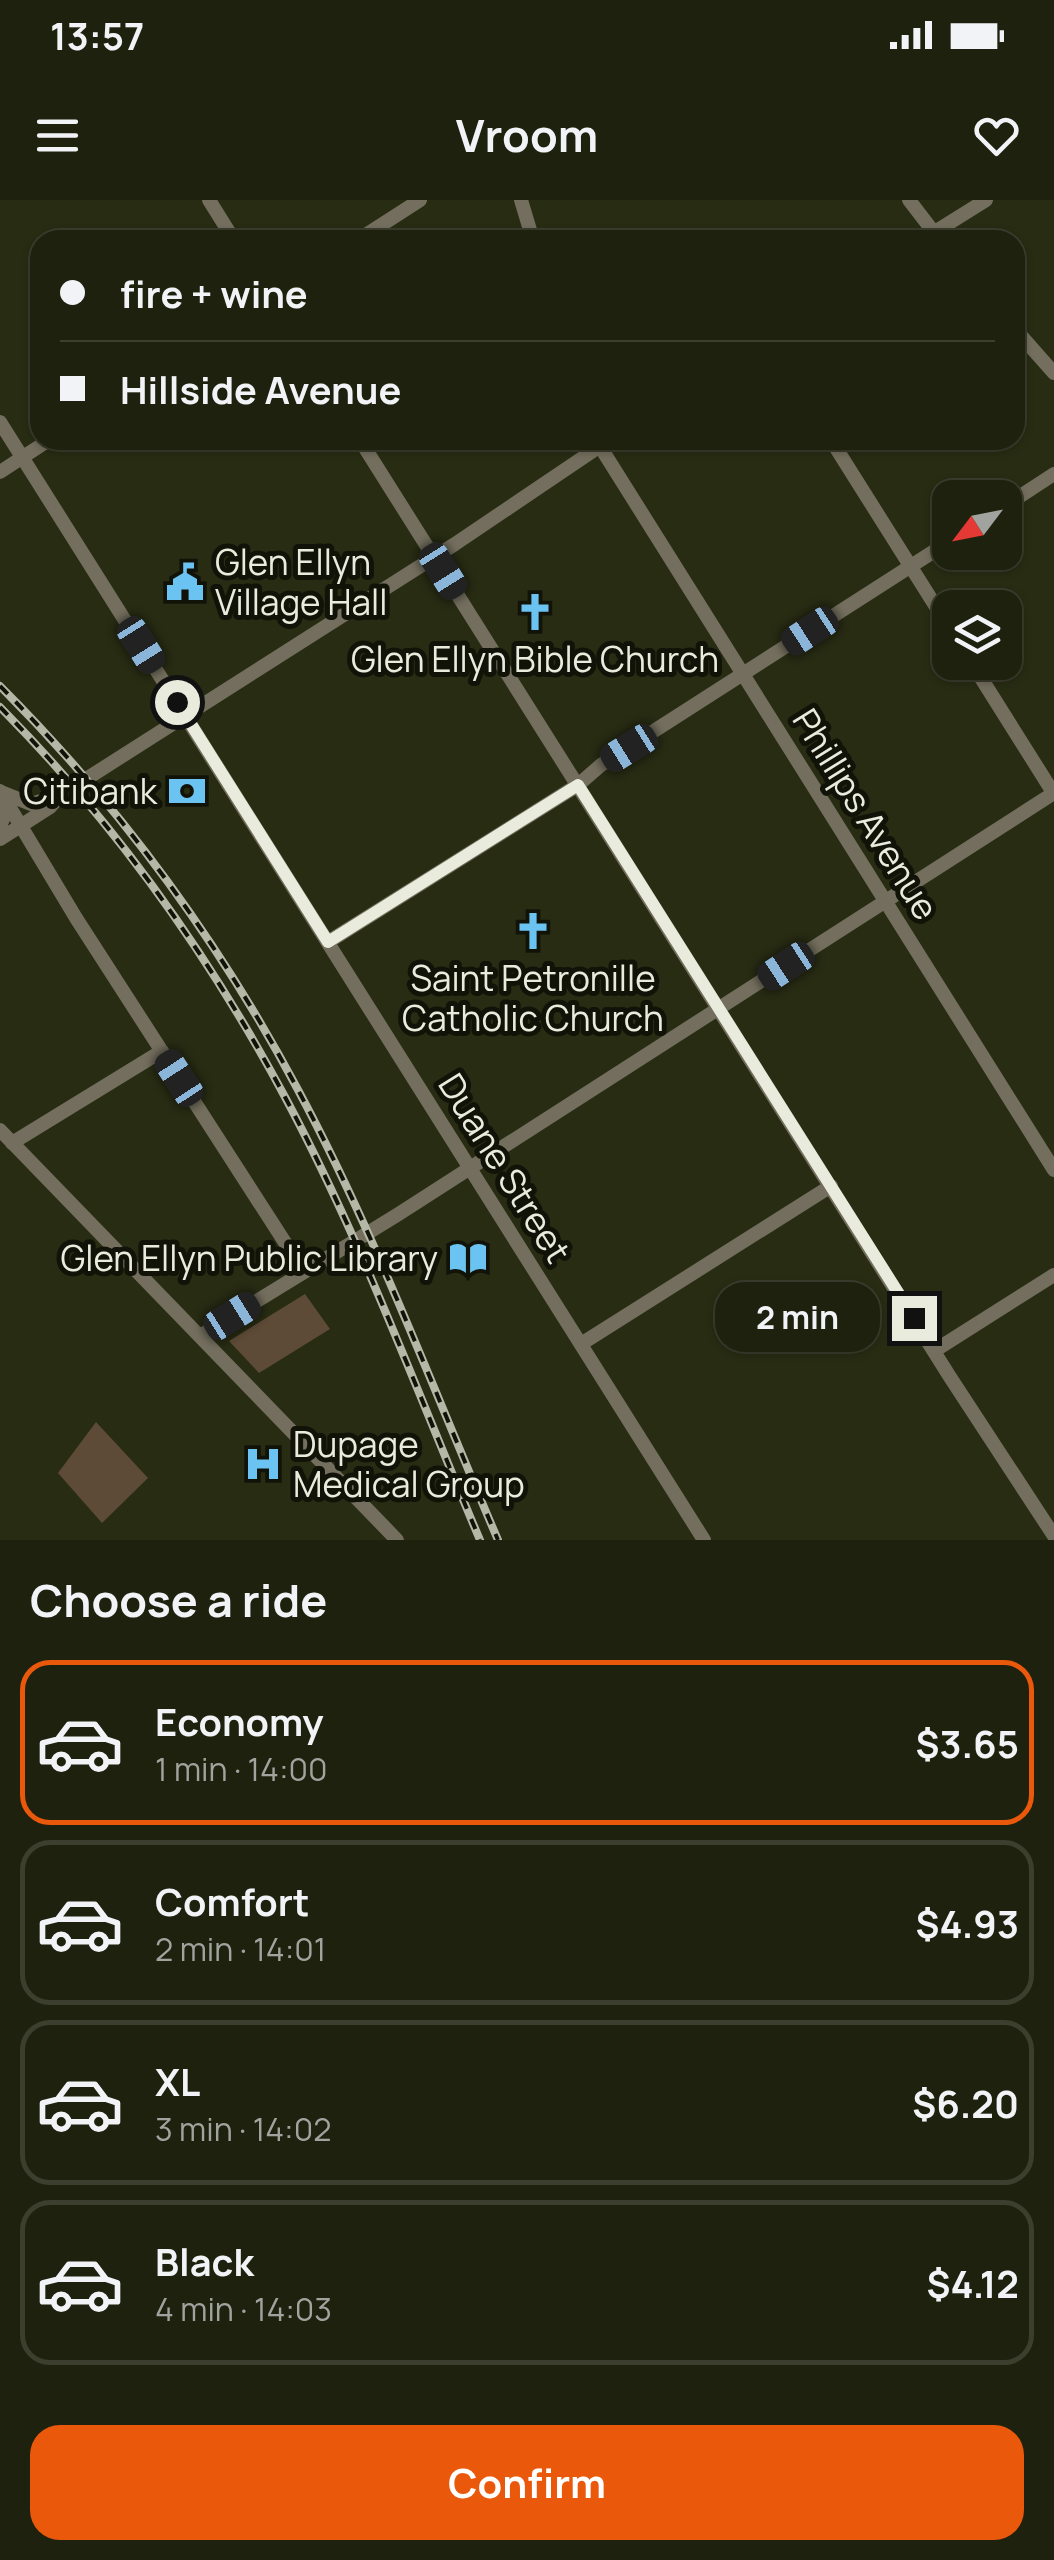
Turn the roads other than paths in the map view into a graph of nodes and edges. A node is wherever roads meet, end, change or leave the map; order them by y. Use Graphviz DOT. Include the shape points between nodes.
graph roads {
  1 [pos="210,200"];
  2 [pos="420,200"];
  3 [pos="521,200"];
  4 [pos="909,200"];
  5 [pos="986,200"];
  6 [pos="228,230"];
  7 [pos="374,230"];
  8 [pos="530,230"];
  9 [pos="927,230"];
  10 [pos="943,230"];
  11 [pos="1025,340"];
  12 [pos="1054,373"];
  13 [pos="0,422"];
  14 [pos="35,450"];
  15 [pos="366,450"];
  16 [pos="590,450"];
  17 [pos="607,450"];
  18 [pos="837,450"];
  19 [pos="23,458"];
  20 [pos="0,472"];
  21 [pos="1054,474"];
  22 [pos="1022,495"];
  23 [pos="932,553"];
  24 [pos="434,557"];
  25 [pos="911,566"];
  26 [pos="932,600"];
  27 [pos="743,674"];
  28 [pos="982,680"];
  29 [pos="184,716"];
  30 [pos="578,785"];
  31 [pos="0,792"];
  32 [pos="1054,793"];
  33 [pos="61,795"];
  34 [pos="0,826"];
  35 [pos="23,826"];
  36 [pos="0,840"];
  37 [pos="886,902"];
  38 [pos="328,942"];
  39 [pos="719,1009"];
  40 [pos="162,1051"];
  41 [pos="0,1130"];
  42 [pos="12,1143"];
  43 [pos="470,1168"];
  44 [pos="1054,1170"];
  45 [pos="831,1186"];
  46 [pos="304,1272"];
  47 [pos="1054,1276"];
  48 [pos="200,1336"];
  49 [pos="581,1344"];
  50 [pos="934,1350"];
  51 [pos="1049,1518"];
  52 [pos="1054,1536"];
  53 [pos="397,1540"];
  54 [pos="704,1540"];
  1 -- 6 [label="street"];
  2 -- 7 [label="street"];
  3 -- 8 [label="street"];
  4 -- 9 [label="street"];
  5 -- 10 [label="street"];
  11 -- 12 [label="street"];
  13 -- 19 [label="street, Duane Street"];
  14 -- 19 [label="street"];
  15 -- 24 [label="street"];
  16 -- 24 [label="street"];
  17 -- 27 [label="street, Phillips Avenue"];
  18 -- 25 [label="street"];
  19 -- 20 [label="street"];
  19 -- 29 [label="street, Duane Street"];
  21 -- 22 [label="street"];
  23 -- 25 [label="street"];
  24 -- 29 [label="street"];
  24 -- 30 [label="street"];
  25 -- 26 [label="street"];
  25 -- 27 [label="street"];
  27 -- 30 [label="street"];
  27 -- 37 [label="street, Phillips Avenue"];
  28 -- 32 [label="street"];
  29 -- 33 [label="street"];
  29 -- 38 [label="street, Duane Street"];
  30 -- 38 [label="street"];
  30 -- 39 [label="street"];
  31 -- 33 [label="street" via="31,804"];
  31 -- 34 [label="street"];
  31 -- 35 [label="street"];
  32 -- 37 [label="street"];
  33 -- 35 [label="street"];
  35 -- 36 [label="street"];
  35 -- 40 [label="street"];
  37 -- 39 [label="street"];
  37 -- 44 [label="street, Phillips Avenue"];
  38 -- 43 [label="street, Duane Street"];
  39 -- 43 [label="street"];
  39 -- 45 [label="street"];
  40 -- 42 [label="street"];
  40 -- 46 [label="street"];
  41 -- 42 [label="street"];
  42 -- 48 [label="street"];
  43 -- 46 [label="street"];
  43 -- 49 [label="street, Duane Street"];
  45 -- 49 [label="street"];
  45 -- 50 [label="street"];
  46 -- 48 [label="street"];
  47 -- 50 [label="street"];
  48 -- 53 [label="street"];
  49 -- 54 [label="street, Duane Street"];
  50 -- 51 [label="street"];
  51 -- 52 [label="street"];
}
